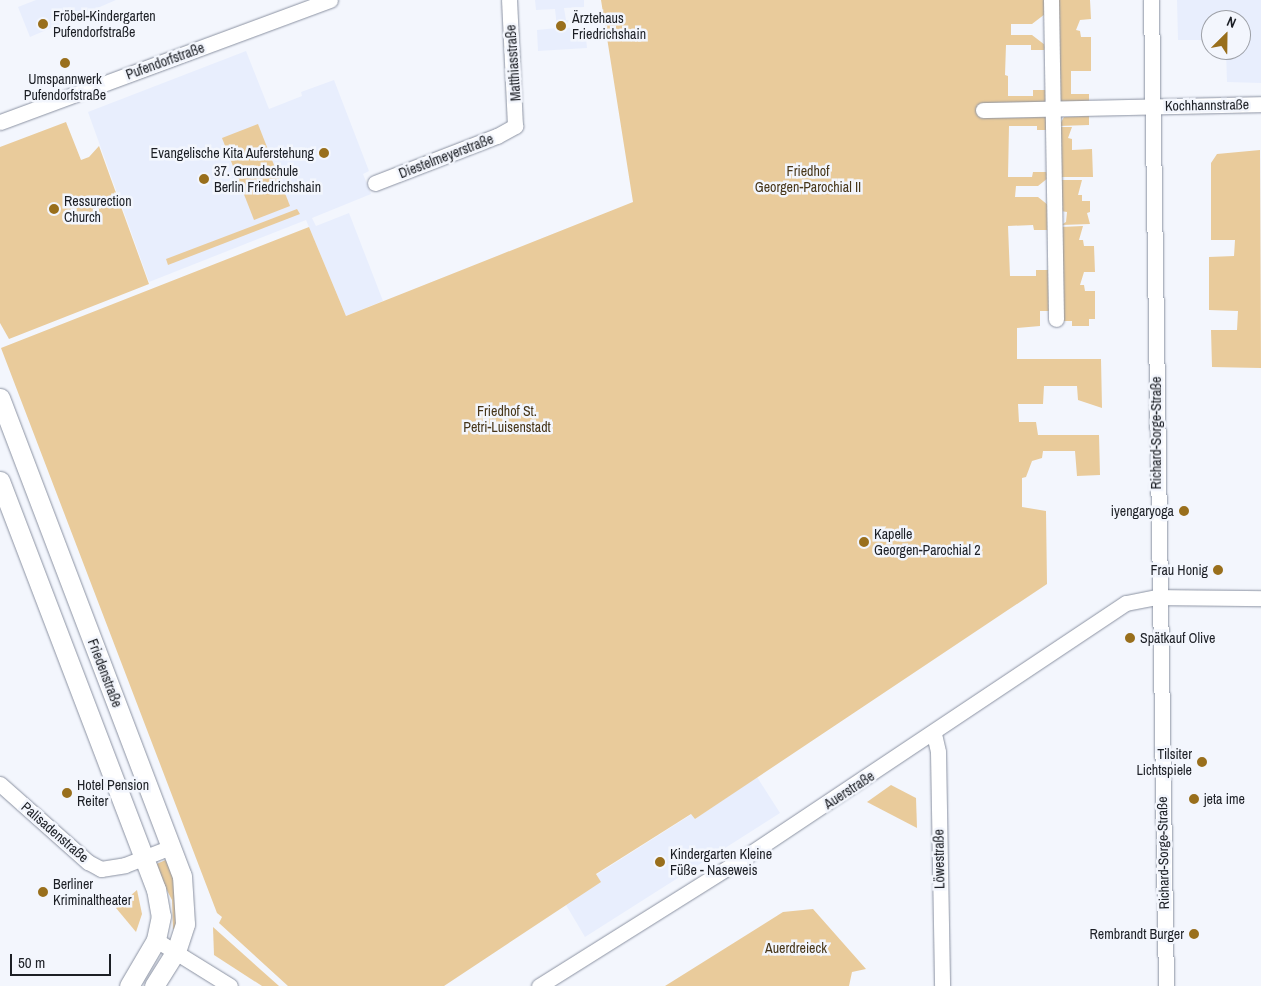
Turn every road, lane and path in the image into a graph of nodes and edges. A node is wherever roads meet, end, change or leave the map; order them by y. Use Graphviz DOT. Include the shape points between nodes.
graph roads {
  1 [pos="330,0"];
  2 [pos="509,0"];
  3 [pos="1051,0"];
  4 [pos="1150,0"];
  5 [pos="1261,104"];
  6 [pos="1153,106"];
  7 [pos="1052,109"];
  8 [pos="983,110"];
  9 [pos="0,122"];
  10 [pos="515,126"];
  11 [pos="375,183"];
  12 [pos="1056,319"];
  13 [pos="0,398"];
  14 [pos="0,481"];
  15 [pos="1158,597"];
  16 [pos="1261,598"];
  17 [pos="934,734"];
  18 [pos="0,784"];
  19 [pos="171,847"];
  20 [pos="144,858"];
  21 [pos="156,940"];
  22 [pos="176,951"];
  23 [pos="129,986"];
  24 [pos="154,986"];
  25 [pos="230,986"];
  26 [pos="539,986"];
  27 [pos="942,986"];
  28 [pos="1166,986"];
  1 -- 9 [label="street, Pufendorfstraße"];
  2 -- 10 [label="street, Matthiasstraße"];
  3 -- 7 [label="street"];
  4 -- 6 [label="street, Richard-Sorge-Straße"];
  5 -- 6 [label="street, Kochhannstraße"];
  6 -- 7 [label="street, Kochhannstraße"];
  6 -- 15 [label="street, Richard-Sorge-Straße"];
  7 -- 8 [label="street, Kochhannstraße"];
  7 -- 12 [label="street"];
  10 -- 11 [label="street, Diestelmeyerstraße"];
  13 -- 19 [label="street, Friedenstraße"];
  14 -- 20 [label="street"];
  15 -- 16 [label="street, Auerstraße"];
  15 -- 17 [label="street, Auerstraße" via="1126,604"];
  15 -- 28 [label="street, Richard-Sorge-Straße"];
  17 -- 26 [label="street, Auerstraße"];
  17 -- 27 [label="street, Löwestraße" via="938,746"];
  18 -- 20 [label="street, Palisadenstraße" via="88,862 101,869"];
  19 -- 20 [label="street, Palisadenstraße"];
  19 -- 22 [label="street, Friedenstraße" via="185,895 185,924"];
  20 -- 21 [label="street" via="159,902"];
  21 -- 22 [label="street"];
  21 -- 23 [label="street"];
  22 -- 24 [label="street, Friedenstraße"];
  22 -- 25 [label="street"];
}
